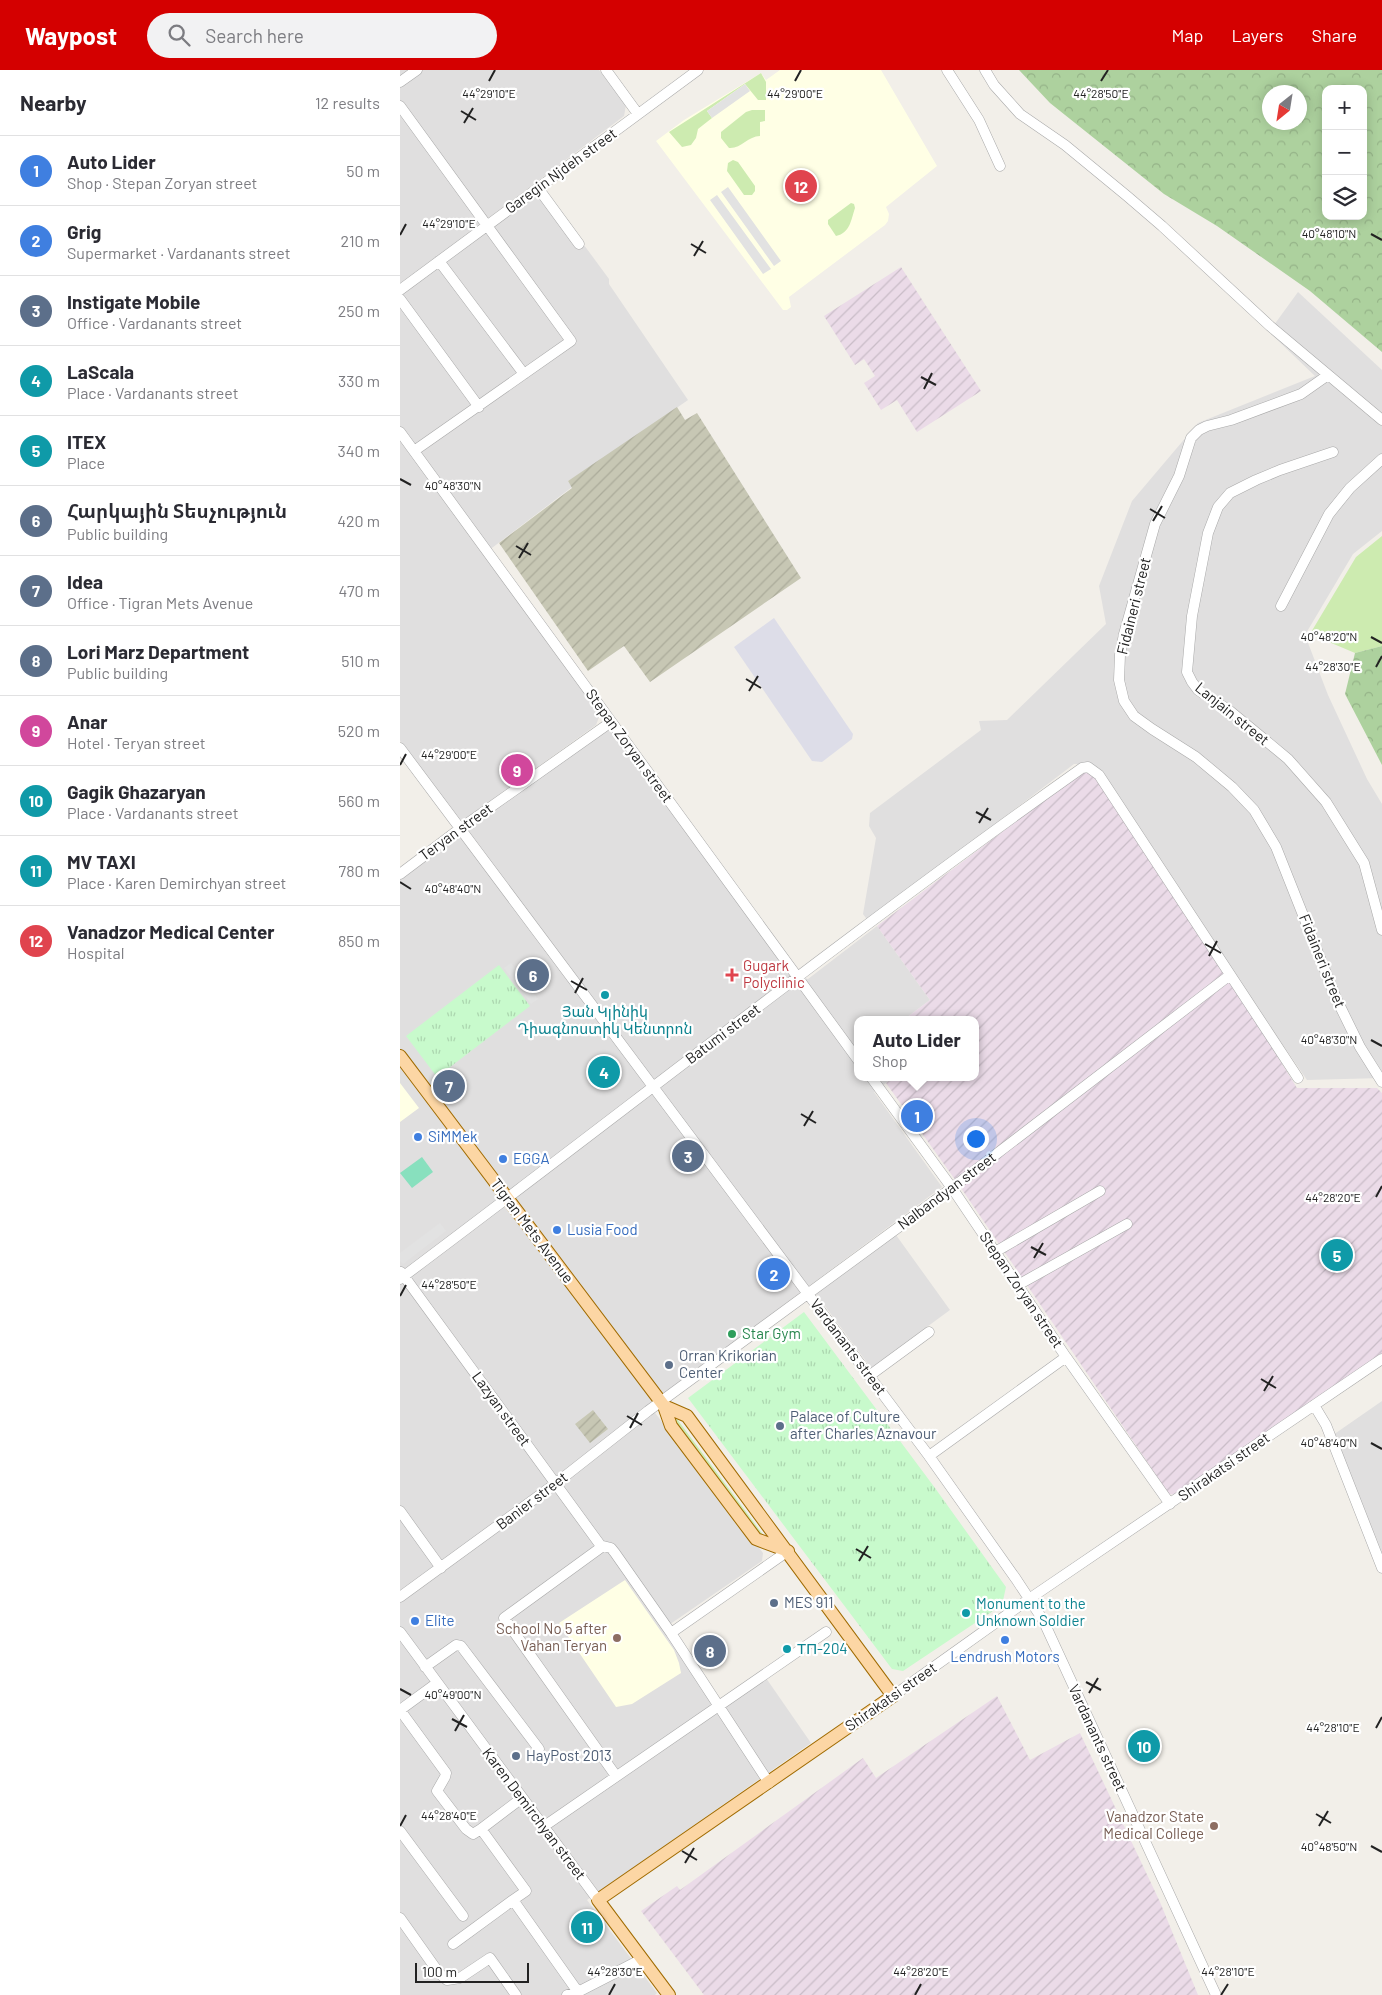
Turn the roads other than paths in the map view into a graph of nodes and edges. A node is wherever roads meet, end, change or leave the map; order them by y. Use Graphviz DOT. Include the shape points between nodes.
graph roads {
  1 [pos="417,70"];
  2 [pos="606,70"];
  3 [pos="698,70"];
  4 [pos="946,70"];
  5 [pos="985,70"];
  6 [pos="400,82"];
  7 [pos="400,106"];
  8 [pos="638,114"];
  9 [pos="1000,166"];
  10 [pos="538,188"];
  11 [pos="487,225"];
  12 [pos="579,244"];
  13 [pos="438,261"];
  14 [pos="400,290"];
  15 [pos="400,299"];
  16 [pos="524,374"];
  17 [pos="1328,375"];
  18 [pos="479,407"];
  19 [pos="1382,420"];
  20 [pos="400,432"];
  21 [pos="414,451"];
  22 [pos="1333,452"];
  23 [pos="1382,458"];
  24 [pos="1282,606"];
  25 [pos="611,722"];
  26 [pos="400,748"];
  27 [pos="461,828"];
  28 [pos="400,874"];
  29 [pos="1382,930"];
  30 [pos="1230,975"];
  31 [pos="798,977"];
  32 [pos="854,1054"];
  33 [pos="400,1056"];
  34 [pos="1298,1078"];
  35 [pos="874,1081"];
  36 [pos="1382,1082"];
  37 [pos="653,1088"];
  38 [pos="952,1188"];
  39 [pos="1100,1191"];
  40 [pos="507,1198"];
  41 [pos="1126,1224"];
  42 [pos="995,1252"];
  43 [pos="401,1276"];
  44 [pos="1018,1286"];
  45 [pos="808,1294"];
  46 [pos="929,1332"];
  47 [pos="1066,1357"];
  48 [pos="1382,1359"];
  49 [pos="869,1376"];
  50 [pos="663,1404"];
  51 [pos="1314,1405"];
  52 [pos="929,1456"];
  53 [pos="555,1484"];
  54 [pos="1170,1504"];
  55 [pos="400,1511"];
  56 [pos="601,1546"];
  57 [pos="788,1551"];
  58 [pos="440,1568"];
  59 [pos="1382,1568"];
  60 [pos="400,1597"];
  61 [pos="1029,1599"];
  62 [pos="400,1632"];
  63 [pos="826,1632"];
  64 [pos="671,1634"];
  65 [pos="425,1667"];
  66 [pos="437,1683"];
  67 [pos="893,1696"];
  68 [pos="718,1705"];
  69 [pos="400,1710"];
  70 [pos="540,1748"];
  71 [pos="616,1776"];
  72 [pos="769,1783"];
  73 [pos="522,1798"];
  74 [pos="543,1827"];
  75 [pos="481,1829"];
  76 [pos="400,1831"];
  77 [pos="513,1900"];
  78 [pos="598,1900"];
  79 [pos="463,1916"];
  80 [pos="400,1918"];
  81 [pos="453,1944"];
  82 [pos="642,1959"];
  83 [pos="578,1992"];
  84 [pos="516,1995"];
  85 [pos="567,1995"];
  86 [pos="669,1995"];
  87 [pos="1216,1995"];
  1 -- 6 [label="street"];
  2 -- 8 [label="street"];
  3 -- 8 [label="street, Garegin Njdeh street"];
  4 -- 9 [label="street" via="979,120"];
  5 -- 17 [label="street" via="1020,114 1162,226"];
  7 -- 11 [label="street"];
  8 -- 10 [label="street, Garegin Njdeh street"];
  10 -- 11 [label="street, Garegin Njdeh street"];
  10 -- 12 [label="street"];
  11 -- 13 [label="street, Garegin Njdeh street"];
  11 -- 16 [label="street" via="571,341"];
  13 -- 14 [label="street, Garegin Njdeh street"];
  13 -- 16 [label="street"];
  15 -- 18 [label="street"];
  16 -- 18 [label="street"];
  17 -- 19 [label="street"];
  17 -- 36 [label="street, Fidaineri street" via="1301,394 1207,426 1191,438 1178,476 1155,524 1124,634 1119,680 1124,701 1134,716 1196,757 1254,810 1276,847 1336,998"];
  18 -- 21 [label="street"];
  20 -- 21 [label="street, Stepan Zoryan street"];
  21 -- 25 [label="street, Stepan Zoryan street"];
  22 -- 29 [label="street, Lanjain street" via="1256,480 1230,493 1218,506 1208,534 1192,616 1188,672 1198,690 1230,711 1288,759 1326,802 1364,863"];
  23 -- 24 [label="street" via="1328,514"];
  25 -- 27 [label="street, Teryan street"];
  25 -- 31 [label="street, Stepan Zoryan street"];
  26 -- 27 [label="street, Vardanants street"];
  27 -- 28 [label="street, Teryan street"];
  27 -- 37 [label="street, Vardanants street"];
  30 -- 31 [label="street, Batumi street" via="1099,775 1088,767 1082,768 992,832"];
  30 -- 34 [label="street"];
  30 -- 38 [label="street, Nalbandyan street"];
  31 -- 32 [label="street, Stepan Zoryan street"];
  31 -- 37 [label="street, Batumi street"];
  33 -- 40 [label="main road, Tigran Mets Avenue"];
  35 -- 38 [label="street, Stepan Zoryan street"];
  37 -- 40 [label="street, Batumi street"];
  37 -- 45 [label="street, Vardanants street"];
  38 -- 42 [label="street, Stepan Zoryan street"];
  38 -- 45 [label="street, Nalbandyan street"];
  39 -- 42 [label="street"];
  40 -- 43 [label="street, Batumi street"];
  40 -- 50 [label="main road, Tigran Mets Avenue"];
  41 -- 44 [label="street"];
  42 -- 44 [label="street, Stepan Zoryan street"];
  43 -- 53 [label="street, Lazyan street"];
  44 -- 47 [label="street, Stepan Zoryan street"];
  45 -- 49 [label="street, Vardanants street"];
  45 -- 50 [label="street, Nalbandyan street"];
  46 -- 49 [label="street"];
  47 -- 52 [label="street"];
  47 -- 54 [label="street, Stepan Zoryan street"];
  48 -- 51 [label="street, Shirakatsi street"];
  49 -- 52 [label="street, Vardanants street"];
  50 -- 53 [label="street, Banier street"];
  50 -- 57 [label="main road, Tigran Mets Avenue" via="687,1416"];
  50 -- 57 [label="main road, Tigran Mets Avenue" via="671,1426 756,1539"];
  51 -- 54 [label="street, Shirakatsi street"];
  51 -- 59 [label="street" via="1326,1425"];
  52 -- 61 [label="street, Vardanants street"];
  53 -- 56 [label="street, Lazyan street"];
  53 -- 58 [label="street, Banier street"];
  54 -- 61 [label="street, Shirakatsi street"];
  55 -- 58 [label="street"];
  56 -- 64 [label="street, Lazyan street" via="615,1553"];
  56 -- 71 [label="street" via="504,1618"];
  57 -- 64 [label="street"];
  57 -- 67 [label="main road"];
  58 -- 60 [label="street, Banier street"];
  61 -- 67 [label="street, Shirakatsi street"];
  61 -- 87 [label="street, Vardanants street" via="1043,1620"];
  62 -- 65 [label="street, Karen Demirchyan street"];
  63 -- 68 [label="street"];
  64 -- 68 [label="street, Lazyan street"];
  65 -- 66 [label="street, Karen Demirchyan street"];
  65 -- 70 [label="street" via="456,1645 461,1646"];
  66 -- 69 [label="street"];
  66 -- 73 [label="street, Karen Demirchyan street"];
  67 -- 72 [label="main road, Shirakatsi street"];
  68 -- 71 [label="street"];
  68 -- 72 [label="street, Lazyan street"];
  69 -- 75 [label="street" via="446,1773 437,1790 466,1829 473,1834"];
  71 -- 74 [label="street"];
  72 -- 78 [label="main road, Shirakatsi street"];
  73 -- 74 [label="street, Karen Demirchyan street"];
  73 -- 75 [label="street"];
  74 -- 78 [label="street, Karen Demirchyan street"];
  75 -- 77 [label="street" via="526,1891"];
  76 -- 79 [label="street"];
  77 -- 81 [label="street"];
  77 -- 83 [label="street"];
  78 -- 82 [label="main road, Karen Demirchyan street"];
  80 -- 84 [label="street" via="447,1980 460,1978 490,1958"];
  82 -- 83 [label="street"];
  82 -- 86 [label="main road, Karen Demirchyan street"];
  83 -- 85 [label="street"];
}
